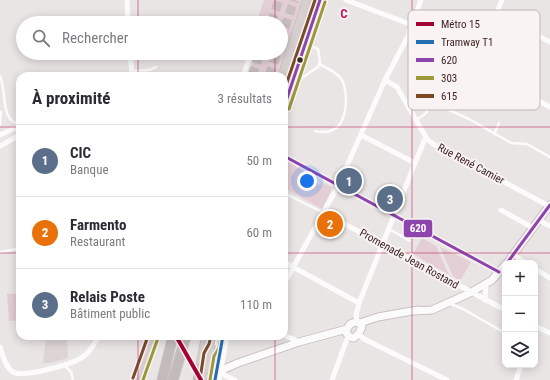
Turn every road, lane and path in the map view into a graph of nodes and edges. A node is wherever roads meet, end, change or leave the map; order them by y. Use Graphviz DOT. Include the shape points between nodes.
graph roads {
  1 [pos="127,0"];
  2 [pos="307,0"];
  3 [pos="316,0"];
  4 [pos="320,0"];
  5 [pos="346,0"];
  6 [pos="421,0"];
  7 [pos="502,0"];
  8 [pos="417,10"];
  9 [pos="498,10"];
  10 [pos="128,16"];
  11 [pos="408,23"];
  12 [pos="408,33"];
  13 [pos="540,37"];
  14 [pos="305,38"];
  15 [pos="550,42"];
  16 [pos="288,58"];
  17 [pos="131,60"];
  18 [pos="249,60"];
  19 [pos="287,60"];
  20 [pos="319,64"];
  21 [pos="156,67"];
  22 [pos="132,72"];
  23 [pos="141,72"];
  24 [pos="245,72"];
  25 [pos="283,72"];
  26 [pos="0,76"];
  27 [pos="386,80"];
  28 [pos="288,87"];
  29 [pos="288,89"];
  30 [pos="540,102"];
  31 [pos="408,106"];
  32 [pos="550,107"];
  33 [pos="1,108"];
  34 [pos="410,110"];
  35 [pos="428,110"];
  36 [pos="448,110"];
  37 [pos="416,120"];
  38 [pos="499,122"];
  39 [pos="16,123"];
  40 [pos="0,125"];
  41 [pos="16,127"];
  42 [pos="315,131"];
  43 [pos="359,134"];
  44 [pos="494,134"];
  45 [pos="0,135"];
  46 [pos="16,136"];
  47 [pos="16,136"];
  48 [pos="427,139"];
  49 [pos="0,142"];
  50 [pos="0,146"];
  51 [pos="550,156"];
  52 [pos="288,158"];
  53 [pos="414,163"];
  54 [pos="338,186"];
  55 [pos="288,195"];
  56 [pos="550,206"];
  57 [pos="501,210"];
  58 [pos="324,213"];
  59 [pos="394,215"];
  60 [pos="538,220"];
  61 [pos="550,226"];
  62 [pos="533,228"];
  63 [pos="388,229"];
  64 [pos="410,241"];
  65 [pos="382,245"];
  66 [pos="16,249"];
  67 [pos="0,252"];
  68 [pos="514,255"];
  69 [pos="510,260"];
  70 [pos="522,260"];
  71 [pos="288,264"];
  72 [pos="294,267"];
  73 [pos="502,269"];
  74 [pos="538,271"];
  75 [pos="499,272"];
  76 [pos="288,277"];
  77 [pos="550,278"];
  78 [pos="486,284"];
  79 [pos="470,292"];
  80 [pos="485,300"];
  81 [pos="359,303"];
  82 [pos="445,304"];
  83 [pos="502,308"];
  84 [pos="360,324"];
  85 [pos="538,327"];
  86 [pos="503,332"];
  87 [pos="347,333"];
  88 [pos="550,333"];
  89 [pos="358,334"];
  90 [pos="288,337"];
  91 [pos="97,340"];
  92 [pos="149,340"];
  93 [pos="172,340"];
  94 [pos="185,340"];
  95 [pos="205,340"];
  96 [pos="211,340"];
  97 [pos="215,340"];
  98 [pos="226,340"];
  99 [pos="299,342"];
  100 [pos="183,346"];
  101 [pos="0,347"];
  102 [pos="209,354"];
  103 [pos="63,364"];
  104 [pos="520,368"];
  105 [pos="220,370"];
  106 [pos="201,374"];
  107 [pos="73,380"];
  108 [pos="138,380"];
  109 [pos="160,380"];
  110 [pos="173,380"];
  111 [pos="178,380"];
  112 [pos="208,380"];
  113 [pos="219,380"];
  114 [pos="235,380"];
  115 [pos="332,380"];
  116 [pos="447,380"];
  117 [pos="516,380"];
  1 -- 10 [label="street"];
  2 -- 16 [label="main road"];
  3 -- 14 [label="main road"];
  4 -- 14 [label="lane"];
  5 -- 11 [label="street"];
  6 -- 8 [label="street"];
  7 -- 9 [label="street"];
  12 -- 27 [label="street"];
  13 -- 15 [label="street"];
  14 -- 20 [label="lane" via="318,49 321,58"];
  14 -- 28 [label="main road"];
  17 -- 22 [label="street"];
  18 -- 24 [label="street"];
  19 -- 25 [label="main road"];
  20 -- 29 [label="lane"];
  20 -- 42 [label="lane" via="342,80 345,87 345,107 342,122 338,127 324,132"];
  21 -- 23 [label="lane"];
  26 -- 33 [label="lane"];
  27 -- 31 [label="street, Rue René Camier" via="397,87"];
  27 -- 43 [label="street"];
  30 -- 32 [label="street"];
  33 -- 39 [label="lane" via="4,116"];
  33 -- 40 [label="lane"];
  34 -- 37 [label="street, Rue René Camier"];
  35 -- 37 [label="lane"];
  36 -- 44 [label="lane"];
  37 -- 48 [label="street, Rue René Camier"];
  38 -- 44 [label="lane"];
  41 -- 45 [label="street"];
  43 -- 53 [label="street"];
  43 -- 54 [label="street"];
  44 -- 51 [label="lane" via="511,144 527,144"];
  46 -- 49 [label="street"];
  47 -- 50 [label="street"];
  48 -- 53 [label="street"];
  48 -- 56 [label="street, Rue René Camier"];
  52 -- 54 [label="street"];
  53 -- 59 [label="street"];
  54 -- 58 [label="street"];
  54 -- 59 [label="street"];
  55 -- 58 [label="lane, Promenade Jean Rostand"];
  56 -- 60 [label="street"];
  57 -- 62 [label="street"];
  58 -- 65 [label="street, Promenade Jean Rostand"];
  58 -- 72 [label="street"];
  59 -- 63 [label="street"];
  59 -- 75 [label="street"];
  60 -- 61 [label="street"];
  60 -- 62 [label="street"];
  62 -- 68 [label="street"];
  63 -- 64 [label="lane"];
  63 -- 65 [label="street"];
  65 -- 79 [label="street, Promenade Jean Rostand"];
  65 -- 81 [label="street"];
  66 -- 67 [label="lane"];
  68 -- 69 [label="street"];
  68 -- 70 [label="street"];
  71 -- 72 [label="street"];
  72 -- 76 [label="street"];
  72 -- 81 [label="street"];
  73 -- 75 [label="street"];
  74 -- 77 [label="street"];
  75 -- 78 [label="street"];
  78 -- 79 [label="street"];
  78 -- 80 [label="street"];
  79 -- 80 [label="street, Promenade Jean Rostand"];
  79 -- 82 [label="street"];
  80 -- 83 [label="street, Promenade Jean Rostand"];
  81 -- 84 [label="street" via="356,315"];
  82 -- 84 [label="street" via="432,310 378,316"];
  82 -- 86 [label="lane" via="463,309"];
  84 -- 87 [label="street" via="351,324"];
  84 -- 89 [label="street"];
  85 -- 88 [label="street"];
  87 -- 89 [label="street" via="354,338"];
  87 -- 99 [label="street" via="333,332"];
  87 -- 115 [label="street"];
  89 -- 116 [label="street"];
  90 -- 99 [label="street"];
  91 -- 103 [label="street" via="91,351 83,358"];
  92 -- 108 [label="main road"];
  93 -- 109 [label="highway"];
  94 -- 100 [label="highway"];
  95 -- 106 [label="main road"];
  96 -- 102 [label="main road"];
  97 -- 102 [label="lane"];
  98 -- 105 [label="street"];
  99 -- 105 [label="street"];
  100 -- 110 [label="highway"];
  100 -- 111 [label="highway"];
  101 -- 103 [label="street" via="8,368 13,372 35,374"];
  102 -- 105 [label="street"];
  102 -- 106 [label="main road"];
  103 -- 107 [label="lane" via="71,372"];
  104 -- 117 [label="street"];
  105 -- 106 [label="street"];
  105 -- 112 [label="street" via="210,375"];
  105 -- 113 [label="street"];
  105 -- 114 [label="street"];
}
